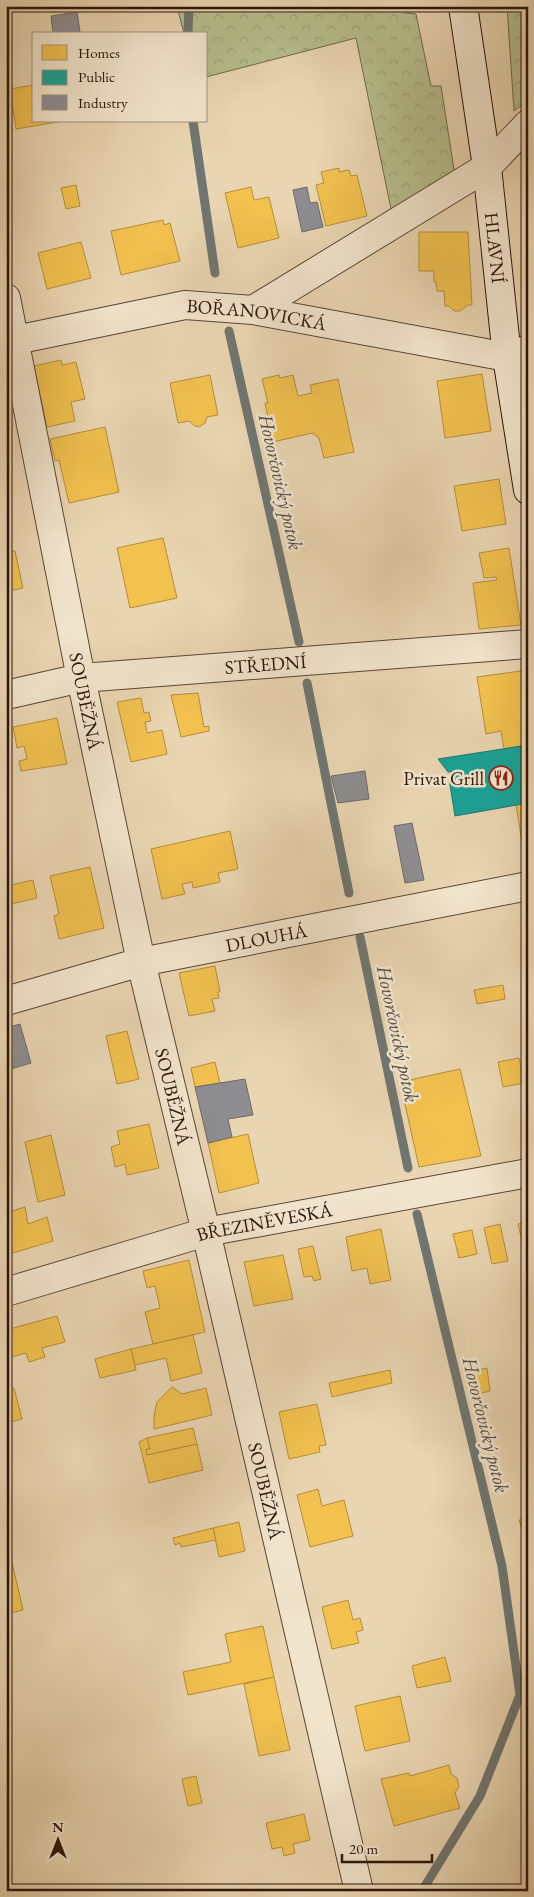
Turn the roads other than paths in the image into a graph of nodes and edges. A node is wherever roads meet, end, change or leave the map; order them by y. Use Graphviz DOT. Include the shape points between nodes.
graph roads {
  1 [pos="463,6"];
  2 [pos="528,124"];
  3 [pos="487,167"];
  4 [pos="6,298"];
  5 [pos="253,310"];
  6 [pos="10,341"];
  7 [pos="518,353"];
  8 [pos="528,490"];
  9 [pos="528,644"];
  10 [pos="81,678"];
  11 [pos="6,695"];
  12 [pos="528,886"];
  13 [pos="141,962"];
  14 [pos="6,1001"];
  15 [pos="528,1173"];
  16 [pos="206,1232"];
  17 [pos="6,1292"];
  18 [pos="358,1891"];
  1 -- 3 [label="street, HLAVNÍ"];
  2 -- 3 [label="street"];
  3 -- 5 [label="street"];
  3 -- 7 [label="street, HLAVNÍ"];
  4 -- 6 [label="street, SOUBĚŽNÁ"];
  5 -- 6 [label="street, BOŘANOVICKÁ" via="185,305"];
  5 -- 7 [label="street, BOŘANOVICKÁ"];
  6 -- 10 [label="street, SOUBĚŽNÁ"];
  7 -- 8 [label="street, HLAVNÍ"];
  9 -- 10 [label="street, STŘEDNÍ"];
  10 -- 11 [label="street, STŘEDNÍ"];
  10 -- 13 [label="street, SOUBĚŽNÁ"];
  12 -- 13 [label="street, DLOUHÁ"];
  13 -- 14 [label="street, DLOUHÁ"];
  13 -- 16 [label="street, SOUBĚŽNÁ"];
  15 -- 16 [label="street, BŘEZINĚVESKÁ"];
  16 -- 17 [label="street, BŘEZINĚVESKÁ"];
  16 -- 18 [label="street, SOUBĚŽNÁ"];
}
